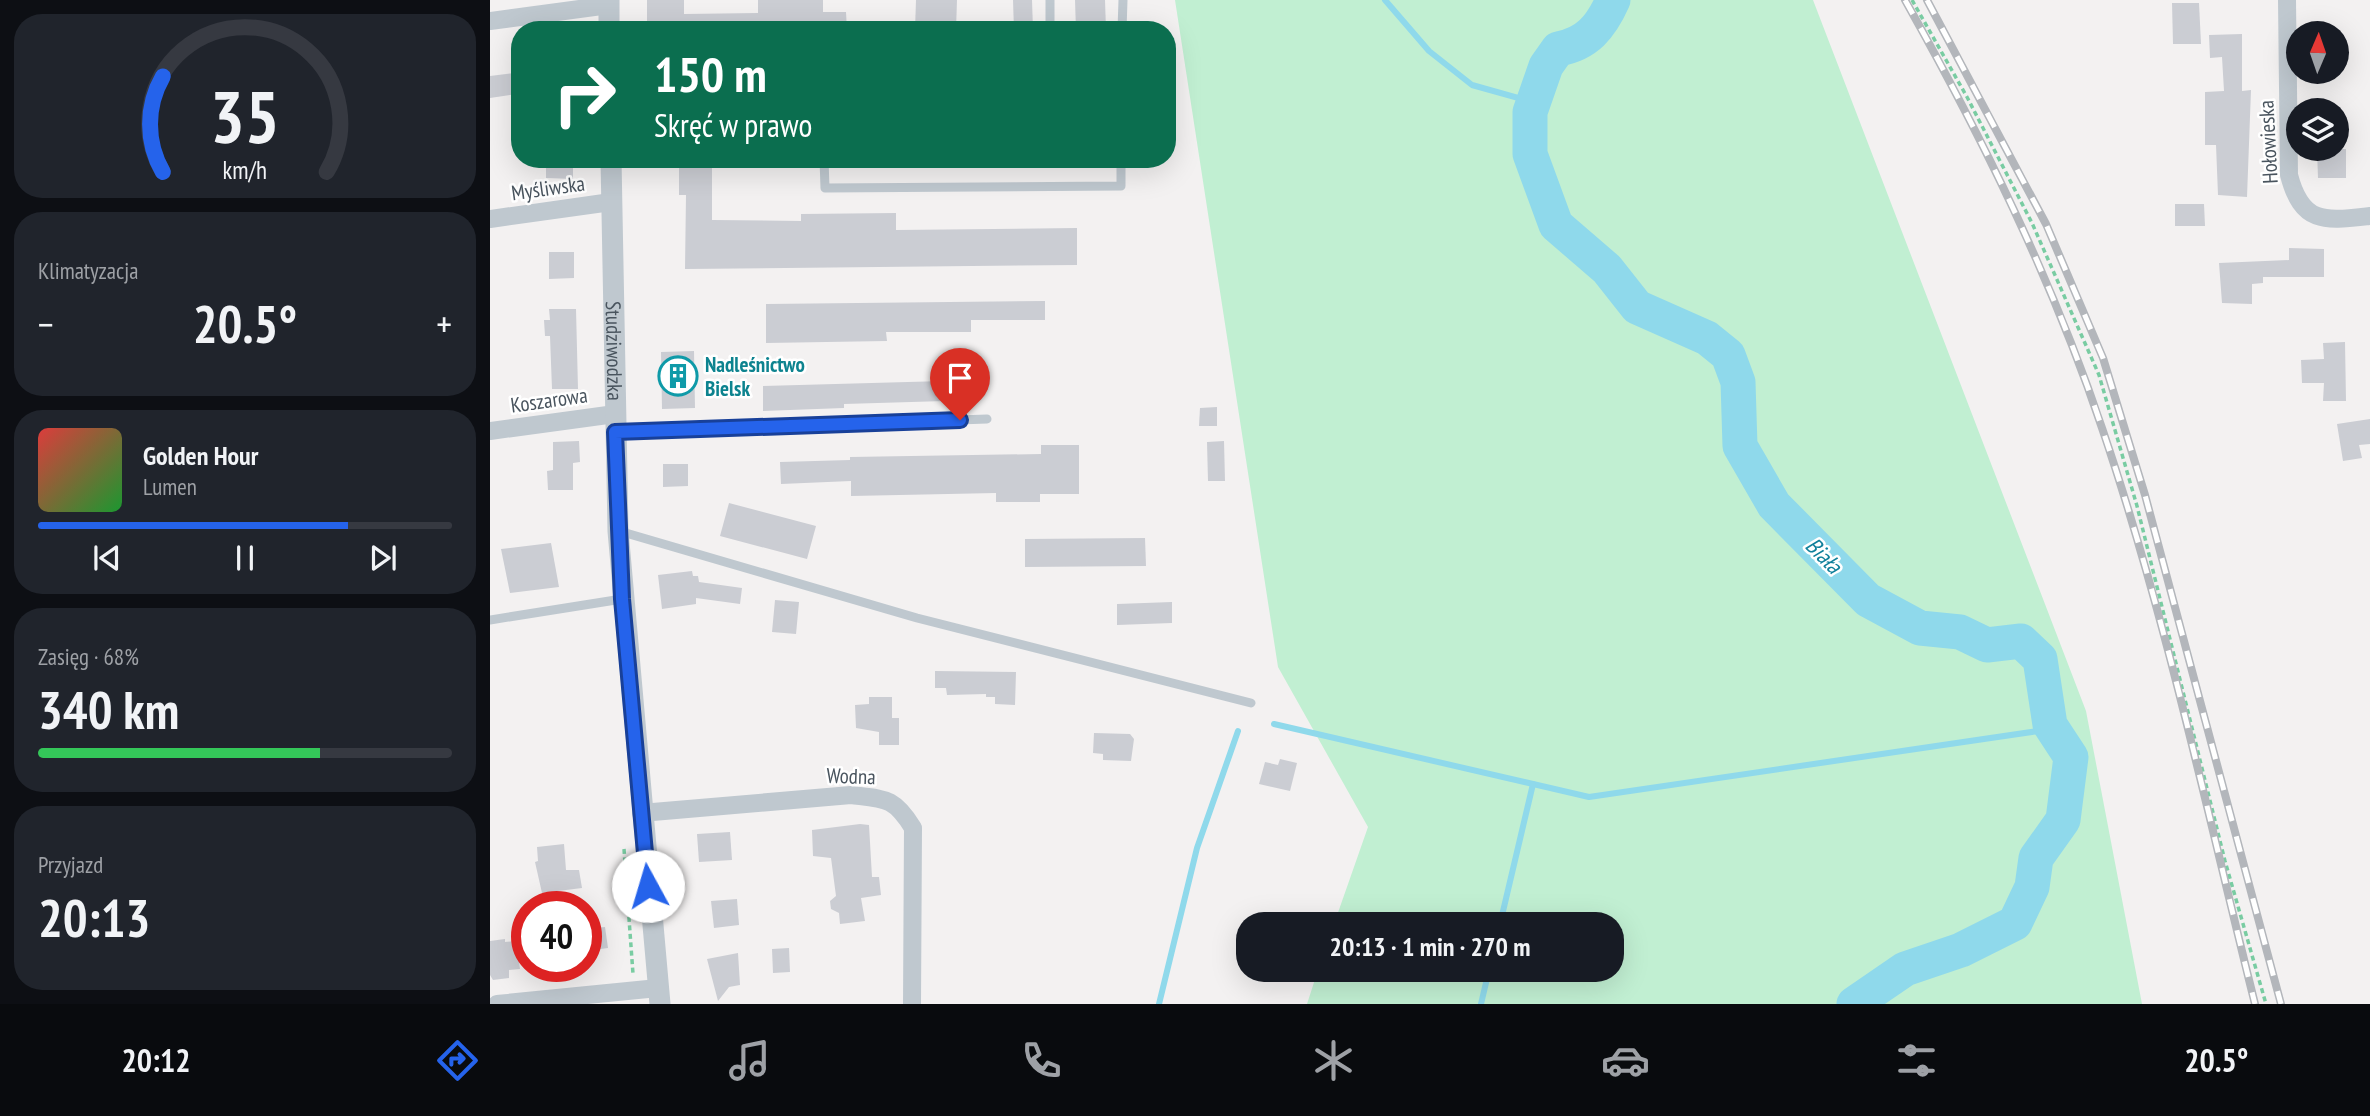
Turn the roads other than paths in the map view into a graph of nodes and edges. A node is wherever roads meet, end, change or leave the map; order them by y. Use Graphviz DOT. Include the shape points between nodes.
graph roads {
  1 [pos="1050,0"];
  2 [pos="1122,0"];
  3 [pos="2287,0"];
  4 [pos="609,2"];
  5 [pos="490,21"];
  6 [pos="609,21"];
  7 [pos="1050,21"];
  8 [pos="1122,21"];
  9 [pos="611,168"];
  10 [pos="824,168"];
  11 [pos="1121,168"];
  12 [pos="611,202"];
  13 [pos="2370,216"];
  14 [pos="490,219"];
  15 [pos="987,419"];
  16 [pos="615,423"];
  17 [pos="490,431"];
  18 [pos="618,531"];
  19 [pos="622,599"];
  20 [pos="490,620"];
  21 [pos="1251,703"];
  22 [pos="641,813"];
  23 [pos="659,996"];
  24 [pos="497,1004"];
  25 [pos="912,1004"];
  1 -- 7 [label="lane"];
  2 -- 8 [label="lane"];
  3 -- 13 [label="street, Hołowieska" via="2289,175 2295,200 2307,213 2330,220"];
  4 -- 5 [label="street"];
  4 -- 6 [label="street"];
  9 -- 12 [label="street, Studziwodzka"];
  10 -- 11 [label="lane" via="825,188 1121,186"];
  12 -- 14 [label="street, Myśliwska"];
  12 -- 16 [label="street, Studziwodzka"];
  15 -- 16 [label="lane"];
  16 -- 17 [label="street, Koszarowa"];
  16 -- 18 [label="street, Studziwodzka"];
  18 -- 19 [label="street, Studziwodzka"];
  18 -- 21 [label="lane" via="917,618"];
  19 -- 20 [label="lane"];
  19 -- 22 [label="street, Studziwodzka"];
  22 -- 23 [label="street, Studziwodzka"];
  22 -- 25 [label="street, Wodna" via="851,795 880,798 900,807 913,828"];
  23 -- 24 [label="street"];
}
